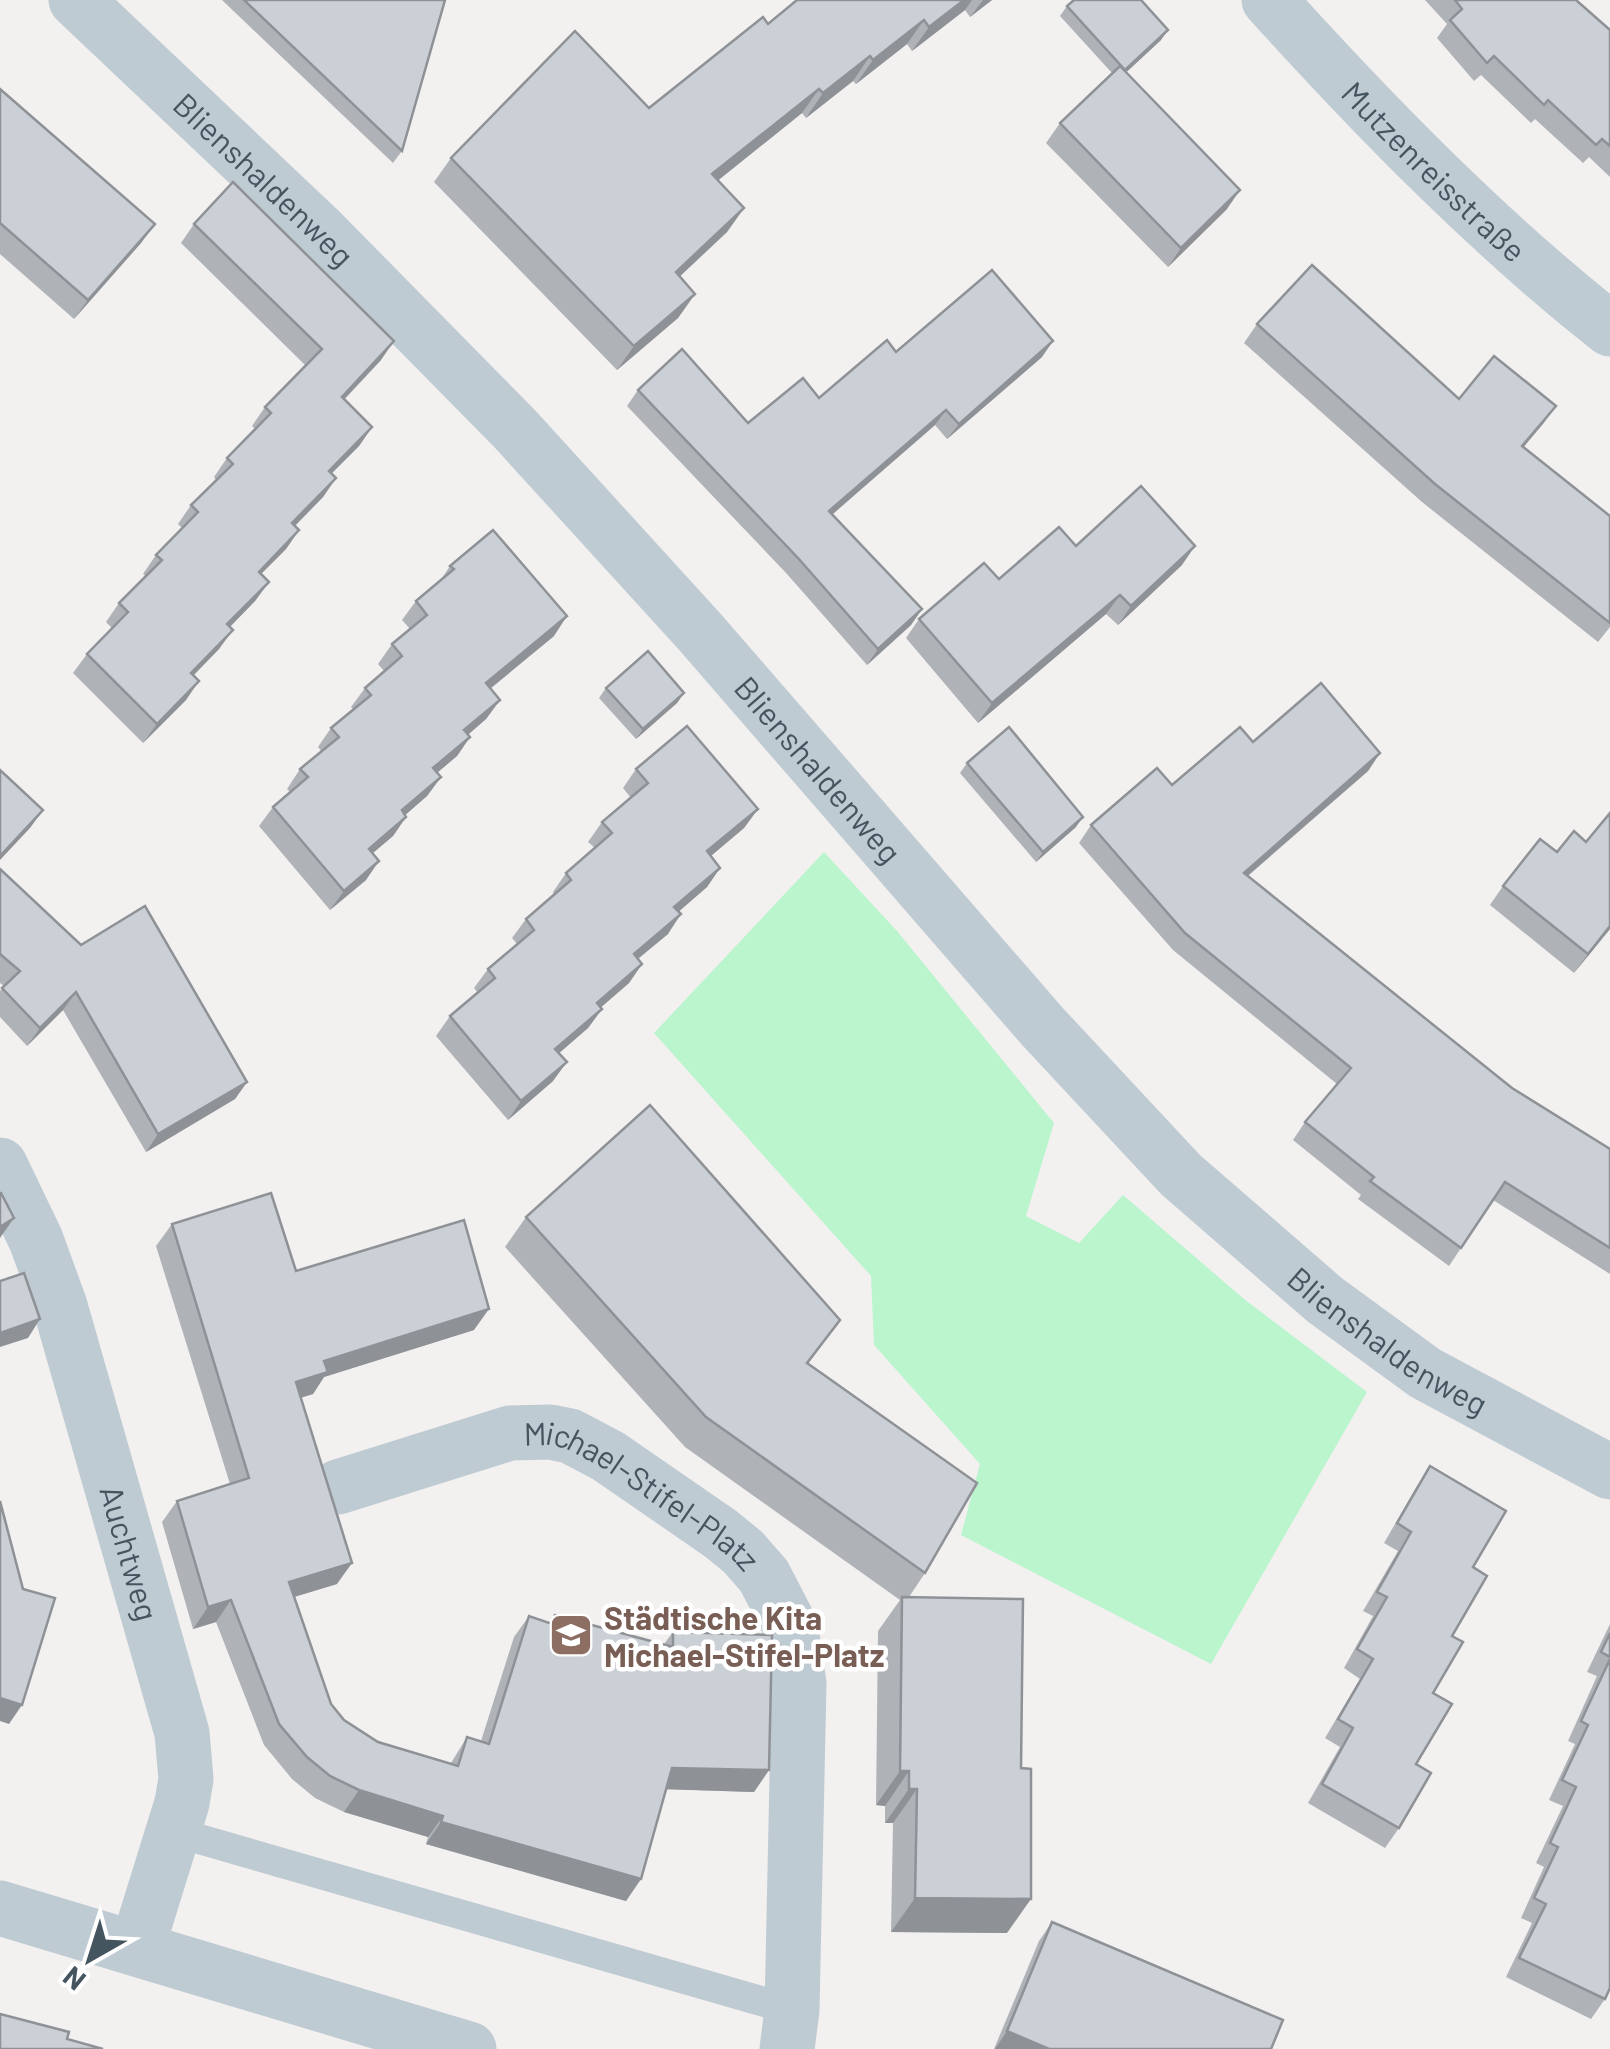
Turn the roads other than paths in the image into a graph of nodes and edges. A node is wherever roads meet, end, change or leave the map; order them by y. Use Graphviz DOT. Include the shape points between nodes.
graph roads {
  1 [pos="76,0"];
  2 [pos="1270,0"];
  3 [pos="1610,330"];
  4 [pos="0,1165"];
  5 [pos="1610,1472"];
  6 [pos="338,1487"];
  7 [pos="175,1832"];
  8 [pos="0,1908"];
  9 [pos="137,1948"];
  10 [pos="790,2030"];
  11 [pos="469,2049"];
  1 -- 5 [label="street, Blienshaldenweg" via="515,429 1180,1175 1325,1300 1425,1373"];
  2 -- 3 [label="street, Mutzenreisstraße" via="1502,238"];
  4 -- 7 [label="street, Auchtweg" via="60,1306 182,1732 186,1779"];
  6 -- 10 [label="street, Michael-Stifel-Platz" via="510,1433 570,1436 720,1534 764,1576 798,1656"];
  7 -- 9 [label="street, Auchtweg"];
  7 -- 10 [label="lane"];
  8 -- 9 [label="street"];
  9 -- 11 [label="street"];
}
